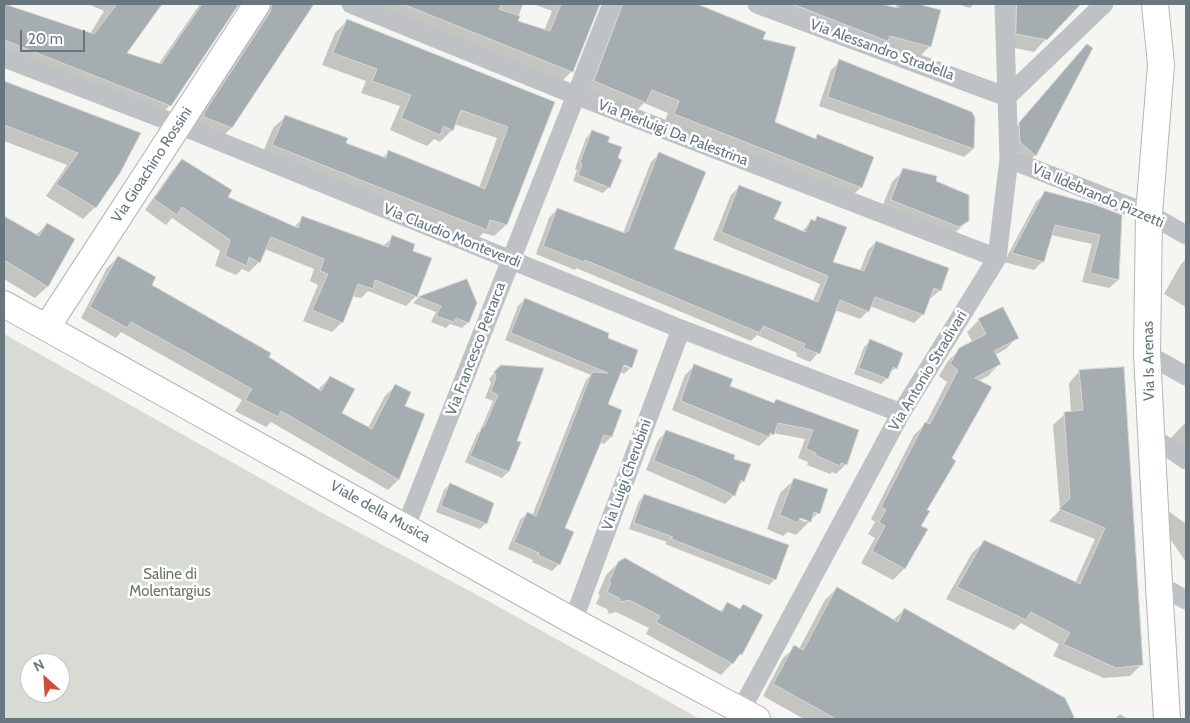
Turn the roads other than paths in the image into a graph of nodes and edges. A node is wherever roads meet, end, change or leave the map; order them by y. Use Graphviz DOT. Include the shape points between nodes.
graph roads {
  1 [pos="257,4"];
  2 [pos="351,4"];
  3 [pos="612,4"];
  4 [pos="757,4"];
  5 [pos="1004,4"];
  6 [pos="1104,4"];
  7 [pos="1155,4"];
  8 [pos="4,58"];
  9 [pos="574,95"];
  10 [pos="1006,97"];
  11 [pos="179,125"];
  12 [pos="1009,159"];
  13 [pos="1148,214"];
  14 [pos="1186,235"];
  15 [pos="997,258"];
  16 [pos="511,259"];
  17 [pos="4,304"];
  18 [pos="47,327"];
  19 [pos="681,329"];
  20 [pos="1147,354"];
  21 [pos="1186,376"];
  22 [pos="901,413"];
  23 [pos="1151,436"];
  24 [pos="1186,460"];
  25 [pos="406,526"];
  26 [pos="1159,584"];
  27 [pos="1186,600"];
  28 [pos="573,621"];
  29 [pos="749,715"];
  30 [pos="1167,719"];
  1 -- 11 [label="street, Via Gioachino Rossini"];
  2 -- 9 [label="street, Via Pierluigi Da Palestrina"];
  3 -- 9 [label="street, Via Francesco Petrarca"];
  4 -- 10 [label="street, Via Alessandro Stradella"];
  5 -- 10 [label="street, Via Antonio Stradivari"];
  6 -- 10 [label="street"];
  7 -- 13 [label="street, Via Is Arenas" via="1161,65"];
  8 -- 11 [label="street, Via Claudio Monteverdi"];
  9 -- 15 [label="street, Via Pierluigi Da Palestrina"];
  9 -- 16 [label="street, Via Francesco Petrarca"];
  10 -- 12 [label="street, Via Antonio Stradivari"];
  11 -- 16 [label="street, Via Claudio Monteverdi"];
  11 -- 18 [label="street, Via Gioachino Rossini"];
  12 -- 13 [label="street, Via Ildebrando Pizzetti"];
  12 -- 15 [label="street, Via Antonio Stradivari"];
  13 -- 14 [label="street, Via Ildebrando Pizzetti"];
  13 -- 20 [label="street, Via Is Arenas"];
  15 -- 22 [label="street, Via Antonio Stradivari"];
  16 -- 19 [label="street, Via Claudio Monteverdi"];
  16 -- 25 [label="street, Via Francesco Petrarca"];
  17 -- 18 [label="street, Viale della Musica"];
  18 -- 25 [label="street, Viale della Musica"];
  19 -- 22 [label="street, Via Claudio Monteverdi"];
  19 -- 28 [label="street, Via Luigi Cherubini"];
  20 -- 21 [label="street"];
  20 -- 23 [label="street, Via Is Arenas"];
  22 -- 29 [label="street, Via Antonio Stradivari"];
  23 -- 24 [label="street"];
  23 -- 26 [label="street, Via Is Arenas"];
  25 -- 28 [label="street, Viale della Musica"];
  26 -- 27 [label="street"];
  26 -- 30 [label="street, Via Is Arenas"];
  28 -- 29 [label="street, Viale della Musica"];
}
